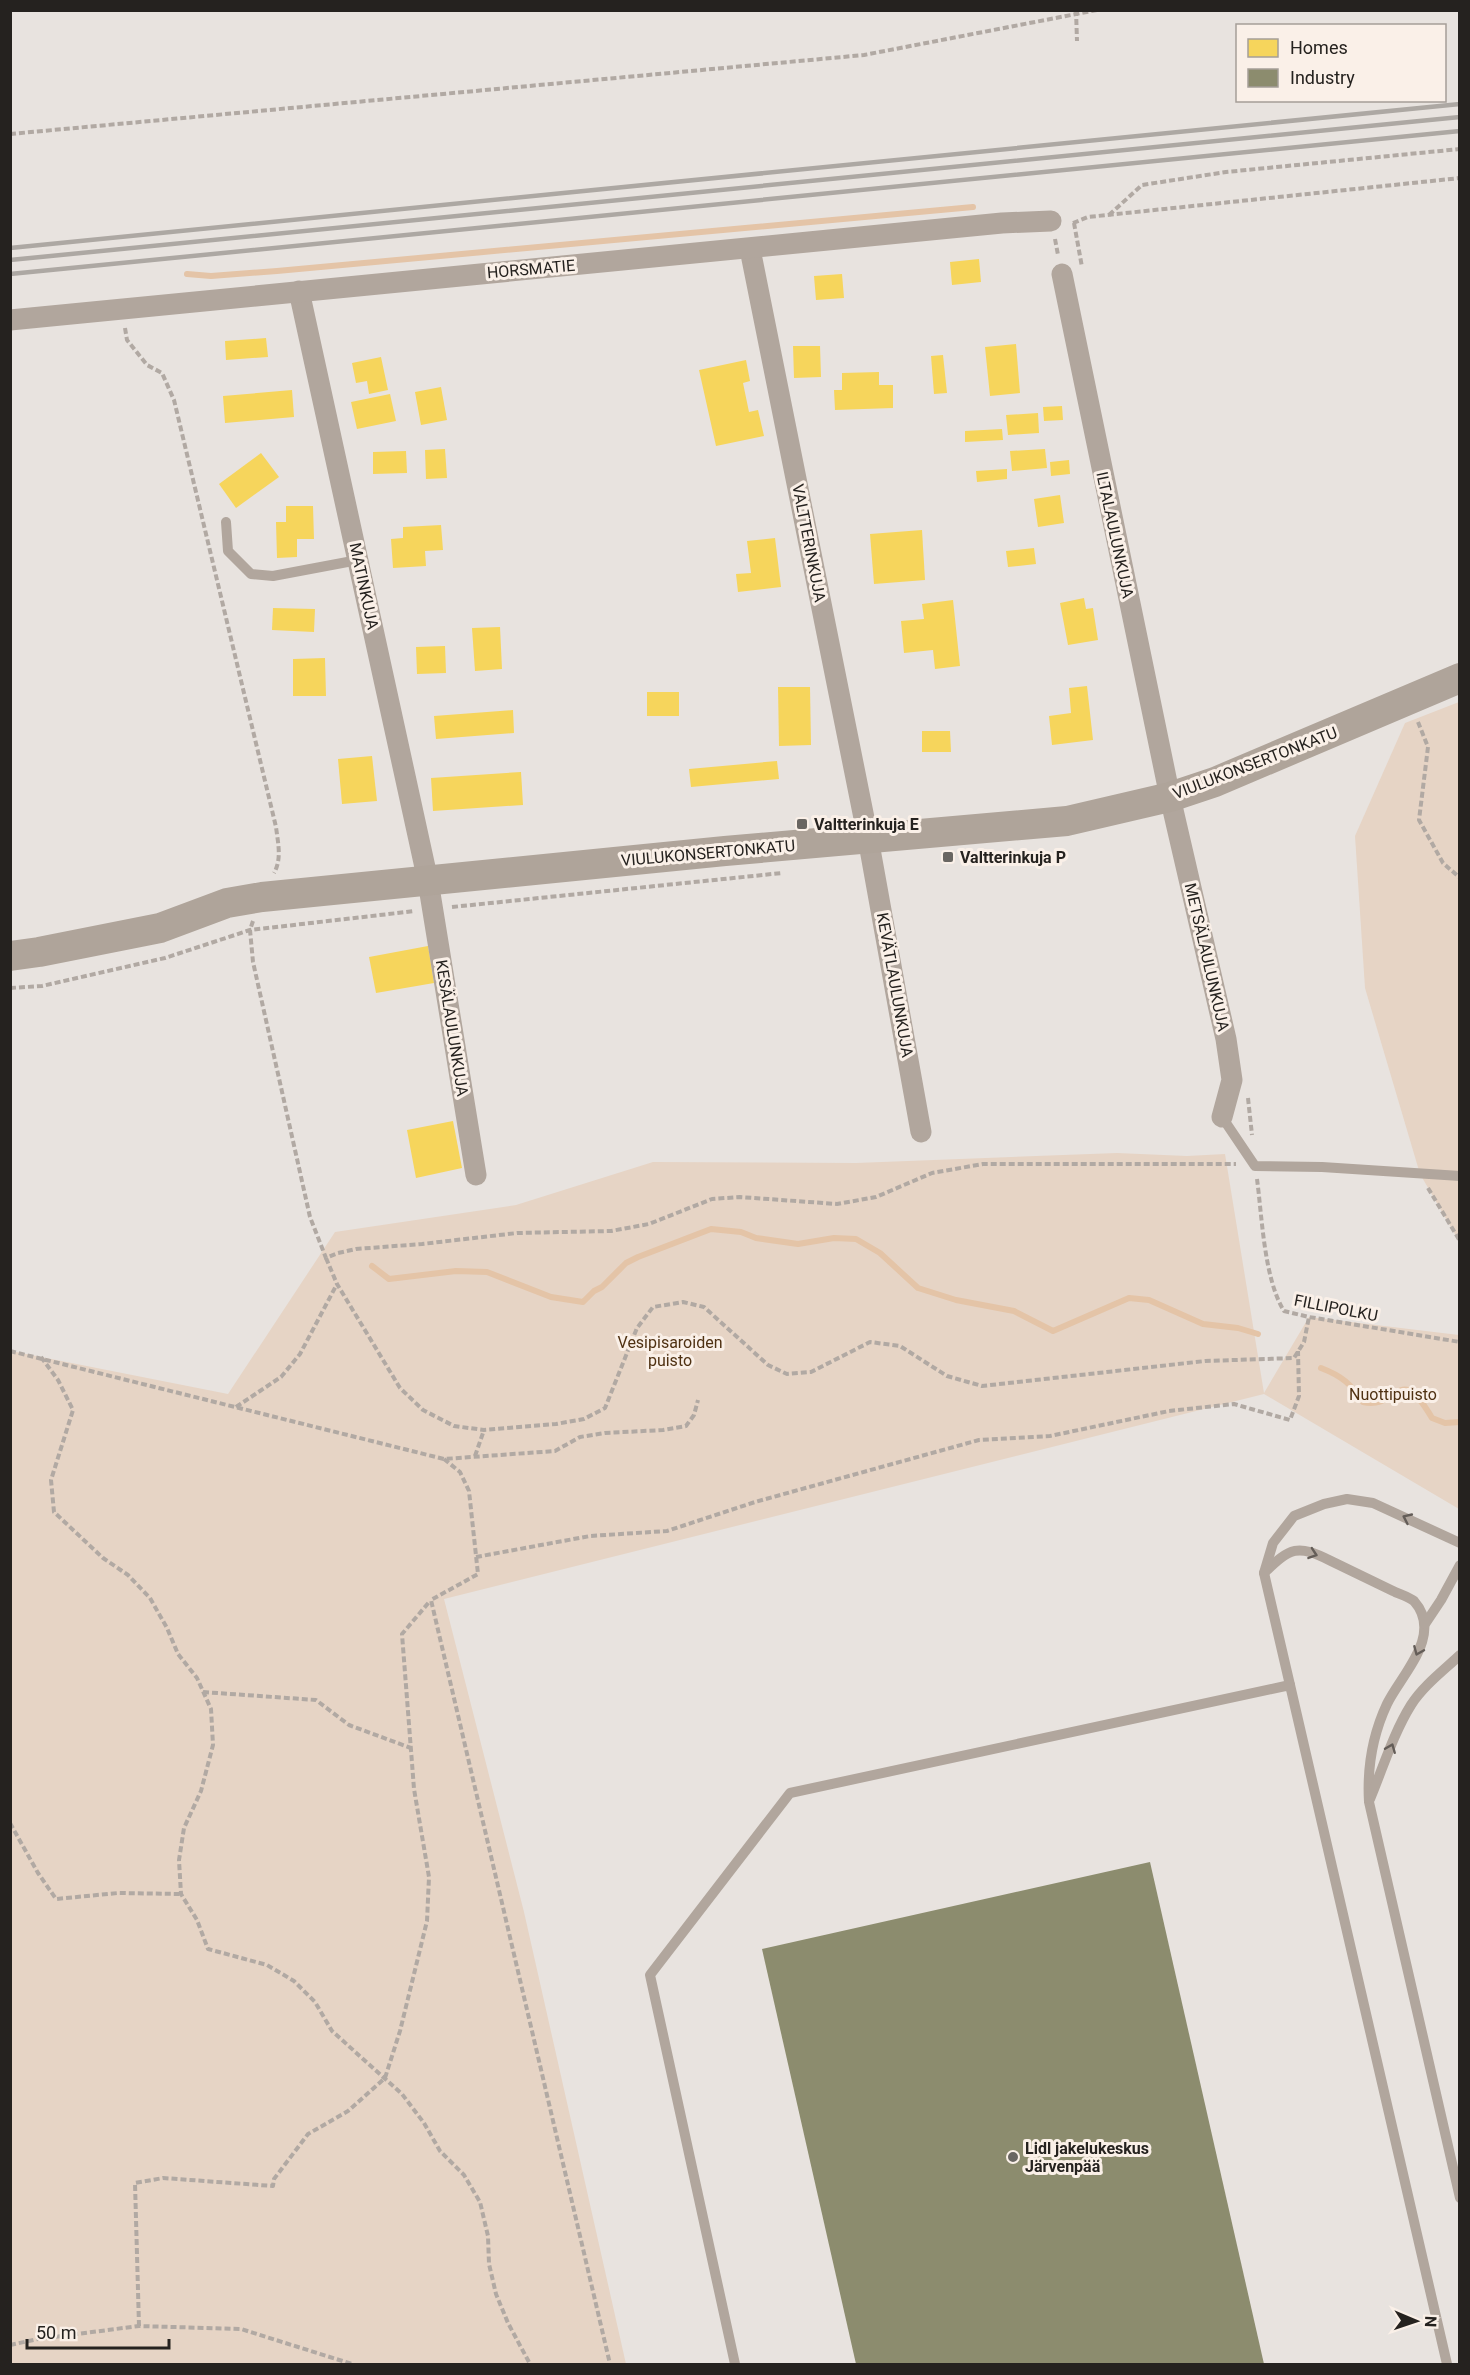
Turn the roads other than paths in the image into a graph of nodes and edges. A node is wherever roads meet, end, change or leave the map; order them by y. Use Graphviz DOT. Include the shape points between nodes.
graph roads {
  1 [pos="1051,221"];
  2 [pos="750,249"];
  3 [pos="1062,274"];
  4 [pos="299,291"];
  5 [pos="10,320"];
  6 [pos="225,522"];
  7 [pos="358,560"];
  8 [pos="1460,678"];
  9 [pos="1170,797"];
  10 [pos="868,838"];
  11 [pos="428,881"];
  12 [pos="10,956"];
  13 [pos="1222,1117"];
  14 [pos="921,1132"];
  15 [pos="476,1175"];
  16 [pos="1460,1176"];
  17 [pos="1460,1544"];
  18 [pos="1460,1565"];
  19 [pos="1264,1573"];
  20 [pos="1425,1624"];
  21 [pos="1460,1655"];
  22 [pos="1290,1685"];
  23 [pos="1369,1802"];
  24 [pos="1460,2198"];
  25 [pos="735,2364"];
  26 [pos="1447,2364"];
  1 -- 2 [label="street, HORSMATIE"];
  2 -- 4 [label="street, HORSMATIE"];
  2 -- 10 [label="street, VALTTERINKUJA"];
  3 -- 9 [label="street, ILTALAULUNKUJA"];
  4 -- 5 [label="street, HORSMATIE"];
  4 -- 7 [label="street, MATINKUJA"];
  6 -- 7 [label="lane" via="228,551 251,574 273,576"];
  7 -- 11 [label="street, MATINKUJA"];
  8 -- 9 [label="street, VIULUKONSERTONKATU" via="1264,763"];
  9 -- 10 [label="street, VIULUKONSERTONKATU" via="1067,821"];
  9 -- 13 [label="street, METSÄLAULUNKUJA" via="1226,1039 1232,1080"];
  10 -- 11 [label="street, VIULUKONSERTONKATU"];
  10 -- 14 [label="street, KEVÄTLAULUNKUJA"];
  11 -- 12 [label="street, VIULUKONSERTONKATU" via="227,903 160,927"];
  11 -- 15 [label="street, KESÄLAULUNKUJA"];
  13 -- 16 [label="lane" via="1255,1166"];
  17 -- 19 [label="lane, one-way" via="1373,1503 1347,1500 1294,1516 1273,1543"];
  18 -- 20 [label="lane"];
  19 -- 20 [label="lane, one-way" via="1284,1554 1308,1550 1413,1600"];
  19 -- 22 [label="lane"];
  20 -- 23 [label="lane, one-way" via="1412,1665 1387,1703 1378,1730 1370,1757"];
  23 -- 21 [label="lane, one-way" via="1411,1705"];
  22 -- 25 [label="lane" via="790,1792 650,1975"];
  22 -- 26 [label="lane"];
  23 -- 24 [label="lane"];
}
